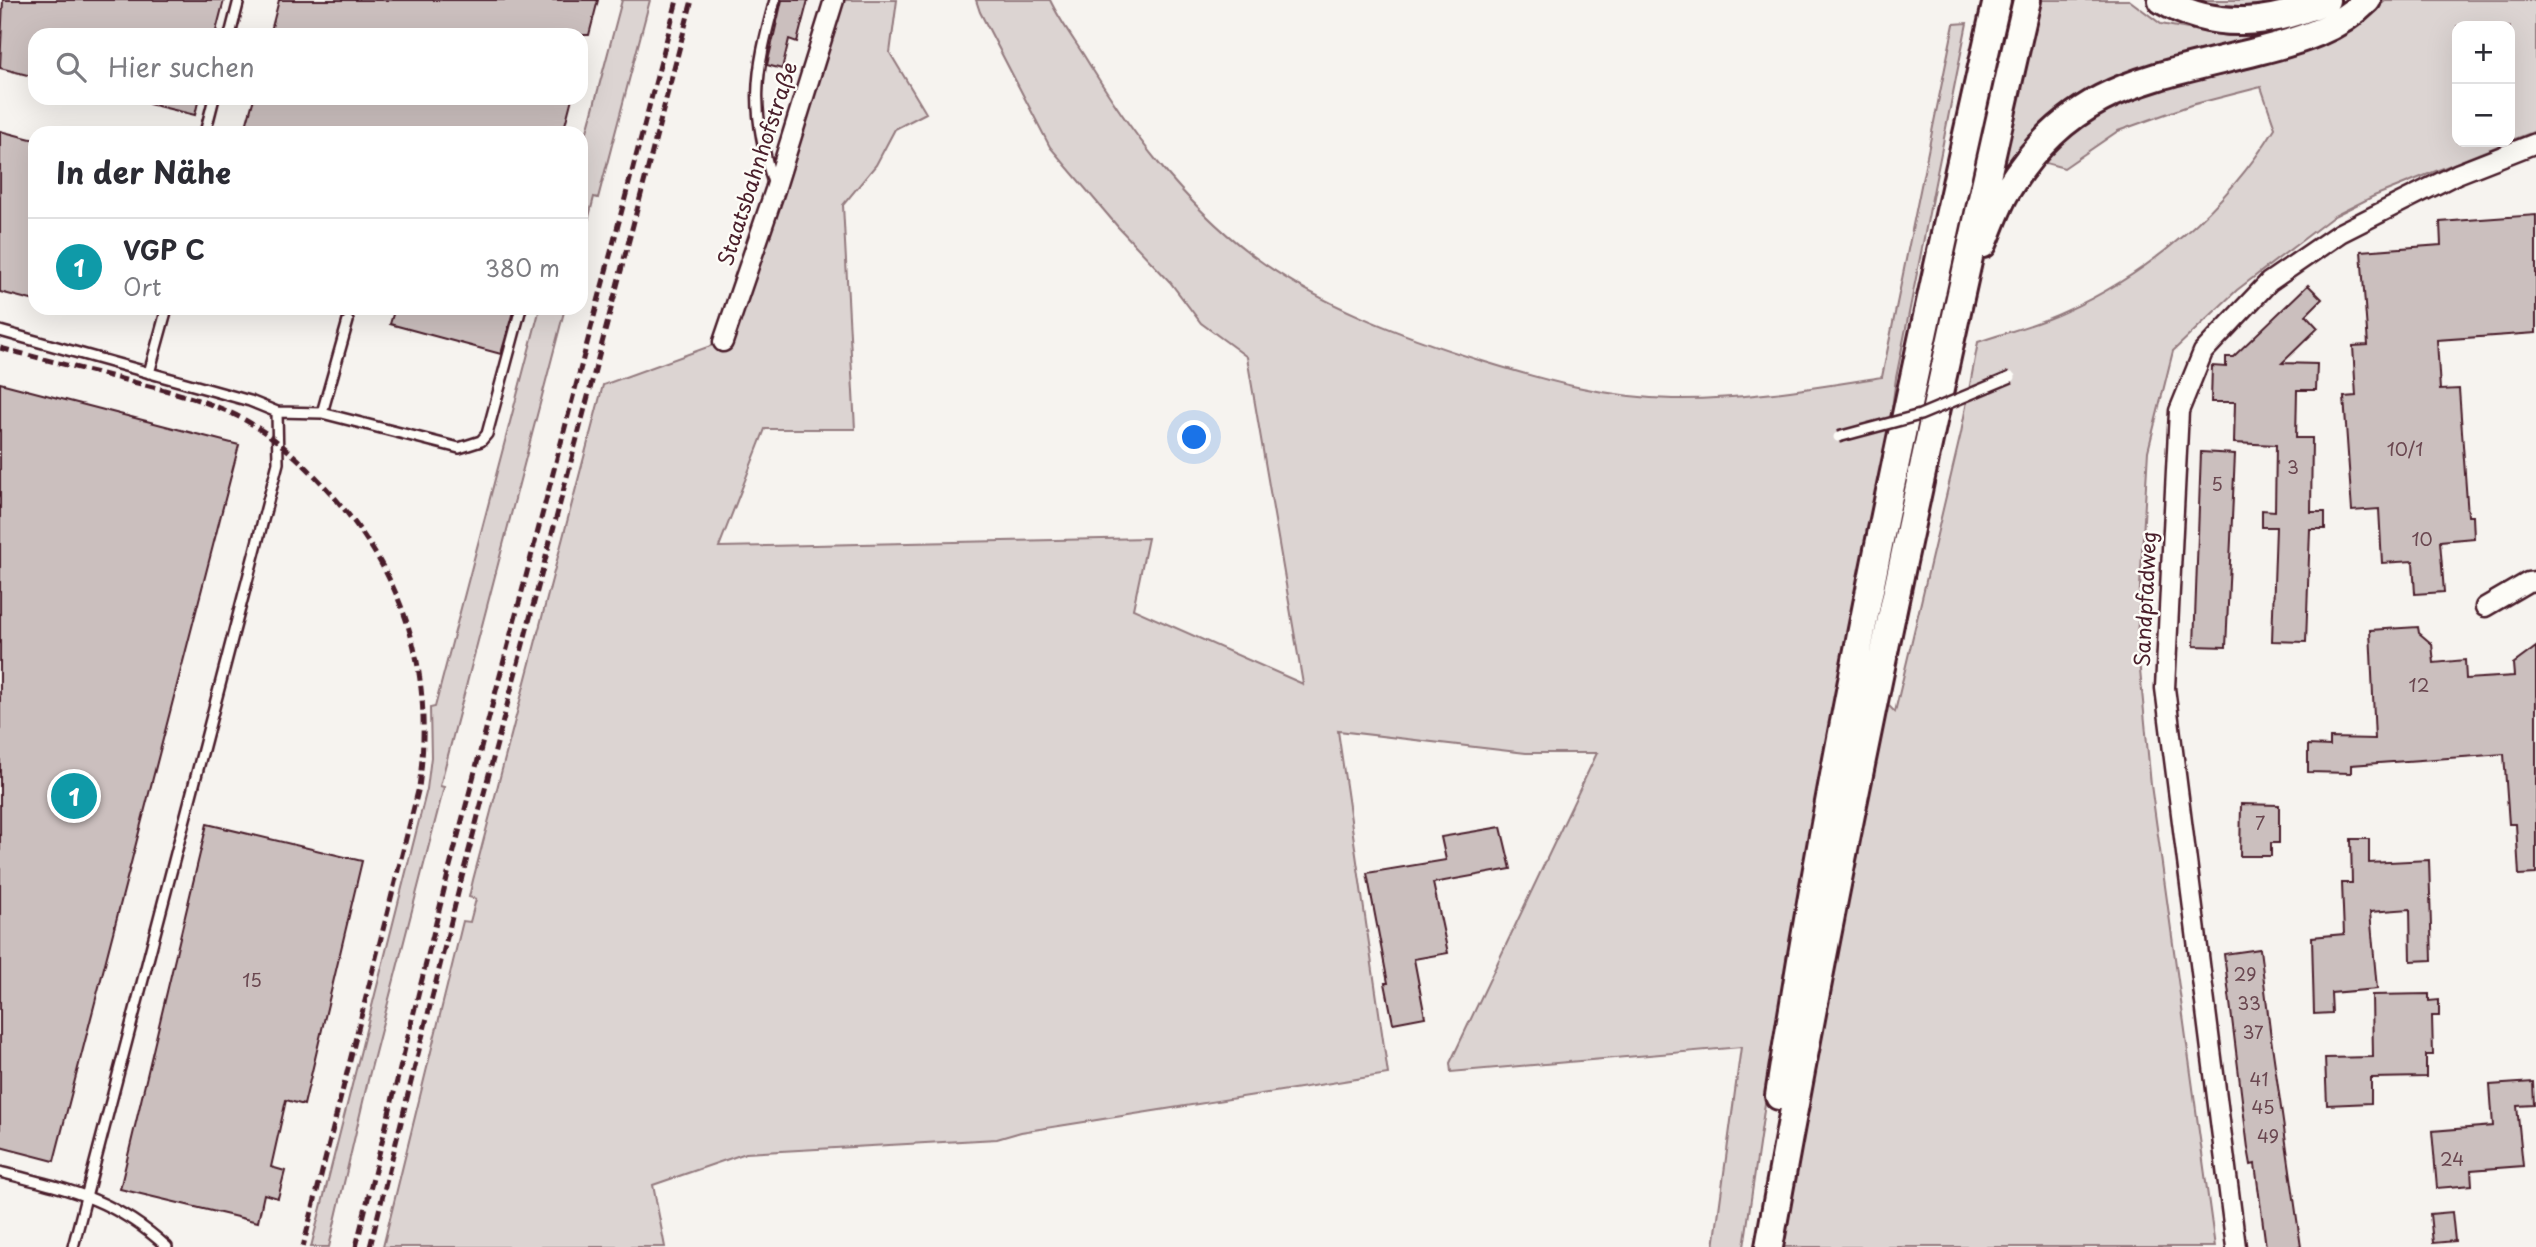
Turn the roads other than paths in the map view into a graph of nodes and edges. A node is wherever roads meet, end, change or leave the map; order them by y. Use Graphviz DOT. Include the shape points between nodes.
graph roads {
  1 [pos="239,0"];
  2 [pos="775,0"];
  3 [pos="834,0"];
  4 [pos="1997,0"];
  5 [pos="2026,0"];
  6 [pos="2162,0"];
  7 [pos="2326,0"];
  8 [pos="2367,0"];
  9 [pos="232,28"];
  10 [pos="212,105"];
  11 [pos="207,126"];
  12 [pos="2536,144"];
  13 [pos="775,190"];
  14 [pos="1958,300"];
  15 [pos="165,315"];
  16 [pos="519,315"];
  17 [pos="348,321"];
  18 [pos="0,331"];
  19 [pos="723,342"];
  20 [pos="149,373"];
  21 [pos="2011,377"];
  22 [pos="276,412"];
  23 [pos="322,413"];
  24 [pos="1838,437"];
  25 [pos="2536,581"];
  26 [pos="2485,607"];
  27 [pos="0,1172"];
  28 [pos="86,1194"];
  29 [pos="73,1247"];
  30 [pos="167,1247"];
  31 [pos="1756,1247"];
  32 [pos="1769,1247"];
  33 [pos="2236,1247"];
  1 -- 9 [label="lane"];
  2 -- 13 [label="lane" via="759,68 756,110"];
  3 -- 13 [label="street, Staatsbahnhofstraße"];
  4 -- 31 [label="main road" via="1849,690 1806,921"];
  5 -- 14 [label="main road"];
  6 -- 7 [label="main road" via="2183,12 2233,22 2281,18"];
  8 -- 14 [label="main road" via="2339,23 2299,41 2132,83 2063,123 2035,150 2006,192"];
  10 -- 11 [label="lane"];
  12 -- 33 [label="street, Sandpfadweg" via="2457,174 2340,233 2269,282 2203,352 2179,411 2165,688"];
  13 -- 19 [label="street, Staatsbahnhofstraße"];
  14 -- 32 [label="main road" via="1829,925"];
  15 -- 20 [label="lane"];
  16 -- 23 [label="lane" via="492,421 481,441 459,448"];
  17 -- 23 [label="lane"];
  18 -- 20 [label="lane"];
  20 -- 22 [label="lane"];
  21 -- 24 [label="lane, bridge" via="1920,415"];
  22 -- 23 [label="lane"];
  22 -- 28 [label="lane" via="278,463"];
  25 -- 26 [label="street"];
  27 -- 28 [label="lane"];
  28 -- 29 [label="lane"];
  28 -- 30 [label="lane" via="127,1216"];
}
